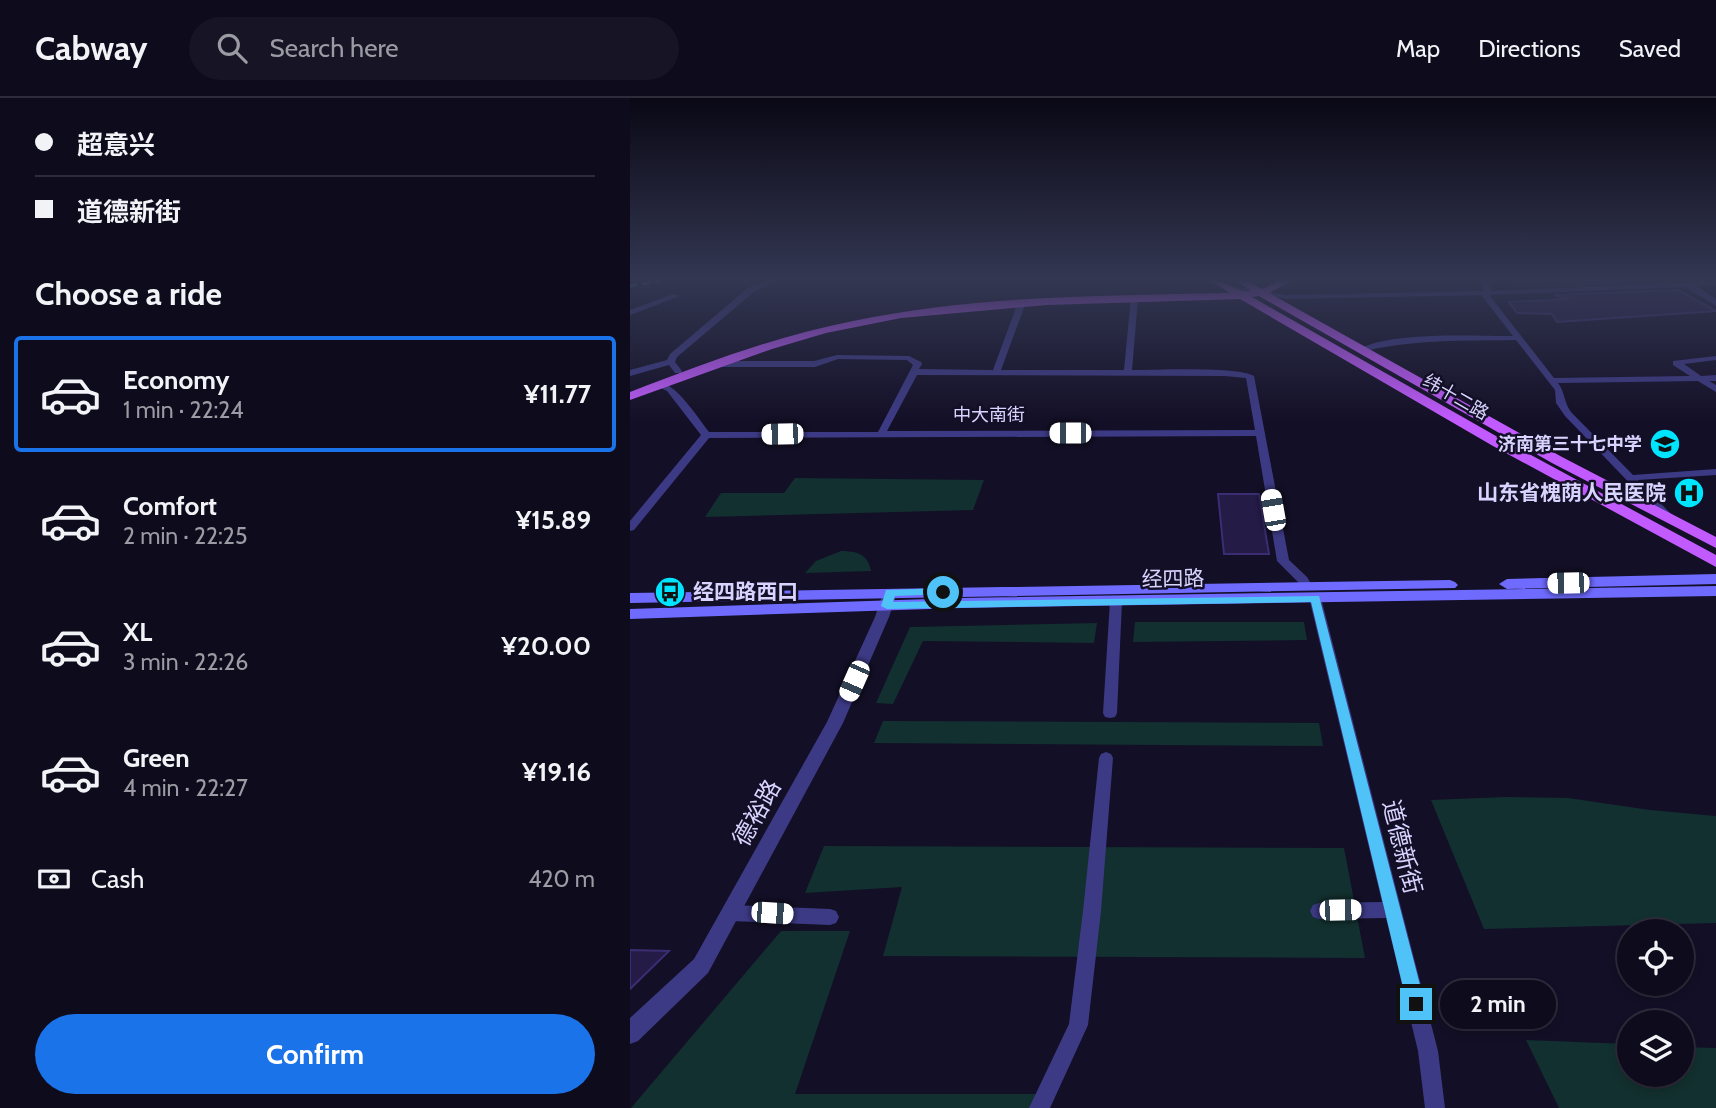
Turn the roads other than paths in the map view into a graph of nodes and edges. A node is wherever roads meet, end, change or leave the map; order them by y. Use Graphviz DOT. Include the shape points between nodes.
graph roads {
  1 [pos="706,328"];
  2 [pos="812,328"];
  3 [pos="836,328"];
  4 [pos="1012,328"];
  5 [pos="1132,328"];
  6 [pos="1299,328"];
  7 [pos="1324,328"];
  8 [pos="1510,328"];
  9 [pos="1517,338"];
  10 [pos="1361,350"];
  11 [pos="1716,358"];
  12 [pos="714,364"];
  13 [pos="674,367"];
  14 [pos="913,372"];
  15 [pos="630,373"];
  16 [pos="996,373"];
  17 [pos="1128,373"];
  18 [pos="1716,378"];
  19 [pos="1705,379"];
  20 [pos="1552,381"];
  21 [pos="660,384"];
  22 [pos="630,389"];
  23 [pos="1716,389"];
  24 [pos="630,396"];
  25 [pos="882,432"];
  26 [pos="1259,433"];
  27 [pos="706,435"];
  28 [pos="1716,472"];
  29 [pos="1629,478"];
  30 [pos="1671,519"];
  31 [pos="630,528"];
  32 [pos="1716,543"];
  33 [pos="1716,562"];
  34 [pos="1716,579"];
  35 [pos="1716,592"];
  36 [pos="1311,593"];
  37 [pos="630,598"];
  38 [pos="888,599"];
  39 [pos="1116,601"];
  40 [pos="630,614"];
  41 [pos="1110,713"];
  42 [pos="1106,758"];
  43 [pos="1391,910"];
  44 [pos="1319,911"];
  45 [pos="730,914"];
  46 [pos="830,917"];
  47 [pos="630,1033"];
  48 [pos="1039,1108"];
  49 [pos="1435,1108"];
  1 -- 13 [label="street" via="673,356"];
  2 -- 13 [label="main road"];
  3 -- 12 [label="main road"];
  4 -- 16 [label="street"];
  5 -- 17 [label="street"];
  6 -- 33 [label="main road, 纬十二路"];
  7 -- 10 [label="main road, 纬十二路"];
  8 -- 9 [label="street"];
  9 -- 10 [label="street" via="1429,340"];
  9 -- 20 [label="street"];
  10 -- 30 [label="main road, 纬十二路"];
  11 -- 19 [label="street" via="1676,363"];
  12 -- 14 [label="street" via="909,358 918,364"];
  12 -- 21 [label="main road"];
  13 -- 15 [label="street"];
  13 -- 22 [label="main road"];
  14 -- 16 [label="street"];
  14 -- 25 [label="street"];
  16 -- 17 [label="street"];
  17 -- 26 [label="street" via="1250,376"];
  18 -- 19 [label="street"];
  19 -- 20 [label="street"];
  19 -- 23 [label="street"];
  20 -- 29 [label="street" via="1568,414"];
  21 -- 24 [label="main road"];
  21 -- 27 [label="street" via="670,389"];
  25 -- 26 [label="street, 中大南街"];
  25 -- 27 [label="street, 中大南街"];
  26 -- 36 [label="street" via="1283,561"];
  27 -- 31 [label="street"];
  28 -- 29 [label="street"];
  29 -- 30 [label="street"];
  30 -- 32 [label="main road, 纬十二路"];
  34 -- 36 [label="main road, 经四路"];
  35 -- 36 [label="main road, 经四路"];
  36 -- 38 [label="main road, 经四路"];
  36 -- 39 [label="main road, 经四路"];
  36 -- 43 [label="street, 道德新街"];
  37 -- 38 [label="main road, 经四路"];
  38 -- 39 [label="main road, 经四路"];
  38 -- 40 [label="main road, 经四路"];
  38 -- 45 [label="street, 德裕路" via="835,723"];
  39 -- 41 [label="street"];
  42 -- 48 [label="street" via="1078,1025"];
  43 -- 44 [label="street"];
  43 -- 49 [label="street, 道德新街" via="1428,1051"];
  45 -- 46 [label="street"];
  45 -- 47 [label="street, 德裕路" via="701,966"];
}
